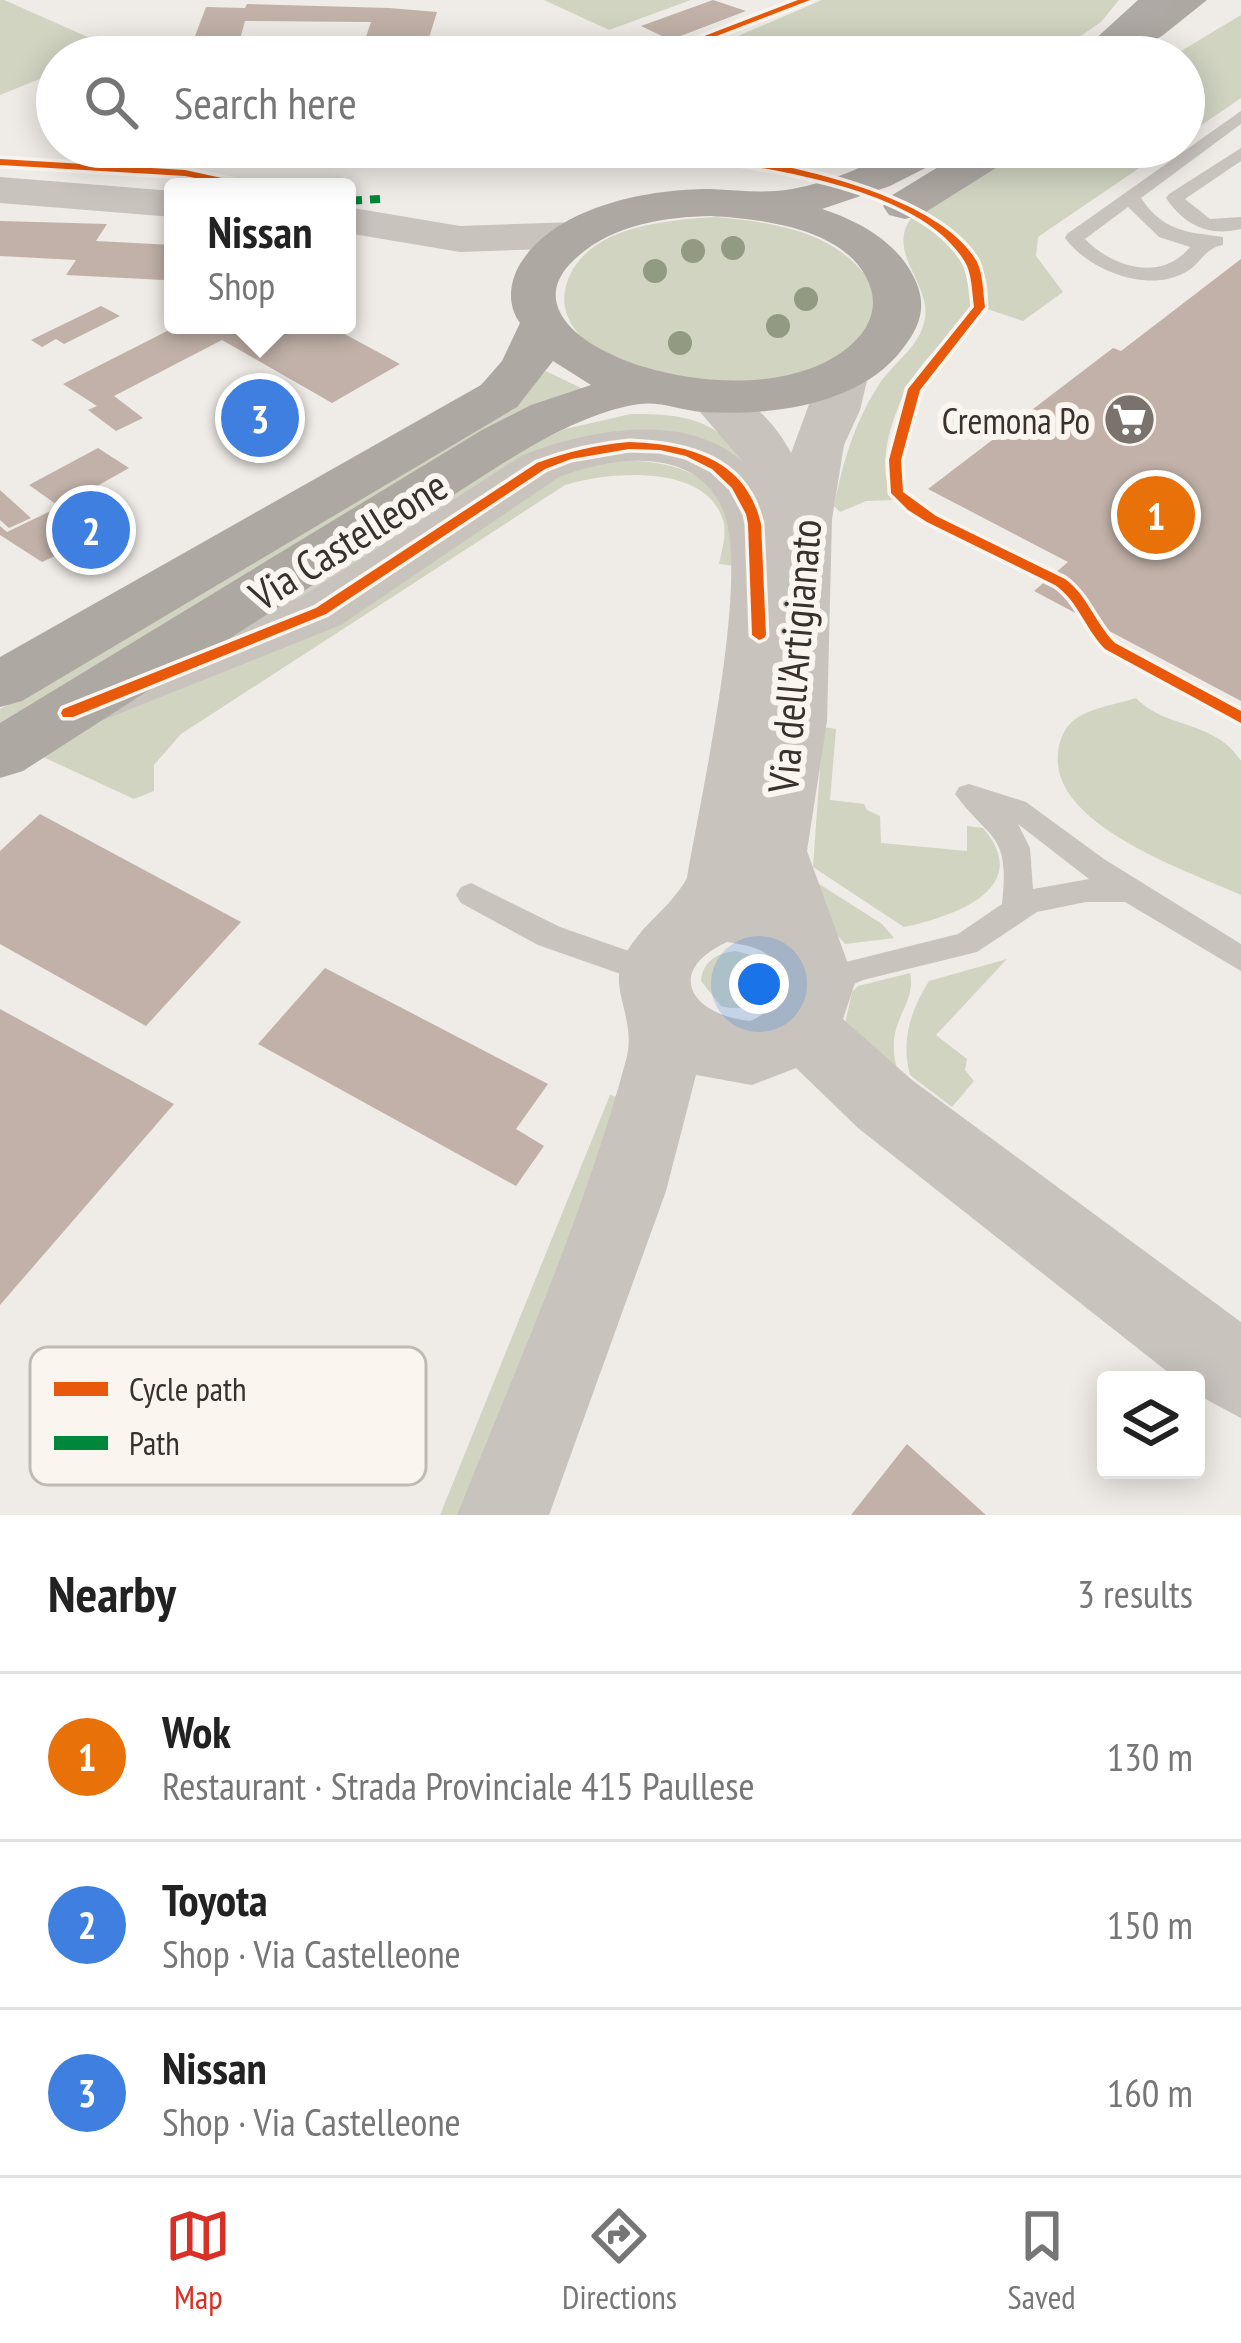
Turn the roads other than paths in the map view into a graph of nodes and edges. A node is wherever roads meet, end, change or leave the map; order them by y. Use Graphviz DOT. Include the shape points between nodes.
graph roads {
  1 [pos="1157,0"];
  2 [pos="1189,0"];
  3 [pos="1228,10"];
  4 [pos="1125,36"];
  5 [pos="1129,36"];
  6 [pos="1133,36"];
  7 [pos="1241,116"];
  8 [pos="1205,142"];
  9 [pos="1239,157"];
  10 [pos="896,168"];
  11 [pos="966,168"];
  12 [pos="1170,168"];
  13 [pos="0,178"];
  14 [pos="164,189"];
  15 [pos="0,190"];
  16 [pos="1131,196"];
  17 [pos="164,203"];
  18 [pos="757,208"];
  19 [pos="356,222"];
  20 [pos="1239,225"];
  21 [pos="576,236"];
  22 [pos="356,238"];
  23 [pos="1202,243"];
  24 [pos="863,246"];
  25 [pos="538,310"];
  26 [pos="845,372"];
  27 [pos="646,388"];
  28 [pos="712,397"];
  29 [pos="759,634"];
  30 [pos="0,686"];
  31 [pos="68,713"];
  32 [pos="0,754"];
  33 [pos="1132,891"];
  34 [pos="471,895"];
  35 [pos="1016,910"];
  36 [pos="1241,959"];
  37 [pos="671,964"];
  38 [pos="788,1010"];
  39 [pos="626,1191"];
  40 [pos="1241,1375"];
  41 [pos="503,1515"];
  1 -- 4 [label="highway"];
  2 -- 5 [label="main road"];
  3 -- 6 [label="main road"];
  7 -- 8 [label="lane"];
  9 -- 20 [label="lane" via="1175,198 1200,222"];
  10 -- 18 [label="main road" via="836,194"];
  11 -- 24 [label="main road" via="913,200"];
  12 -- 16 [label="lane"];
  13 -- 14 [label="street"];
  15 -- 17 [label="street"];
  16 -- 23 [label="lane" via="1143,219"];
  16 -- 23 [label="lane" via="1074,238 1080,248 1108,265 1171,273"];
  18 -- 21 [label="main road" via="647,209"];
  18 -- 24 [label="main road" via="825,225"];
  19 -- 21 [label="street" via="460,239"];
  20 -- 23 [label="lane"];
  21 -- 25 [label="main road, Via Castelleone" via="539,273"];
  22 -- 25 [label="street" via="418,248"];
  24 -- 26 [label="main road" via="889,273 897,318 880,347"];
  25 -- 27 [label="main road" via="571,356"];
  25 -- 30 [label="main road, Via Castelleone" via="525,366 499,396"];
  26 -- 28 [label="main road" via="784,392"];
  26 -- 38 [label="street, Via dell'Artigianato" via="818,446 805,519 796,721 774,850"];
  27 -- 28 [label="main road"];
  27 -- 31 [label="main road, Via Castelleone" via="542,421"];
  28 -- 29 [label="street" via="761,445 778,481"];
  29 -- 31 [label="street" via="753,516 739,490 687,453 610,444 541,466 321,611"];
  29 -- 37 [label="street" via="721,878"];
  31 -- 32 [label="main road, Via Castelleone"];
  33 -- 35 [label="lane" via="1058,892"];
  33 -- 35 [label="lane" via="1007,802 969,794 1017,842"];
  33 -- 36 [label="lane"];
  34 -- 37 [label="lane" via="549,936"];
  35 -- 38 [label="lane" via="964,944 853,967"];
  37 -- 38 [label="street" via="706,1045"];
  37 -- 38 [label="street" via="727,914 780,926"];
  37 -- 39 [label="street" via="665,1053"];
  38 -- 39 [label="street"];
  38 -- 40 [label="street" via="885,1104"];
  39 -- 41 [label="street"];
}
